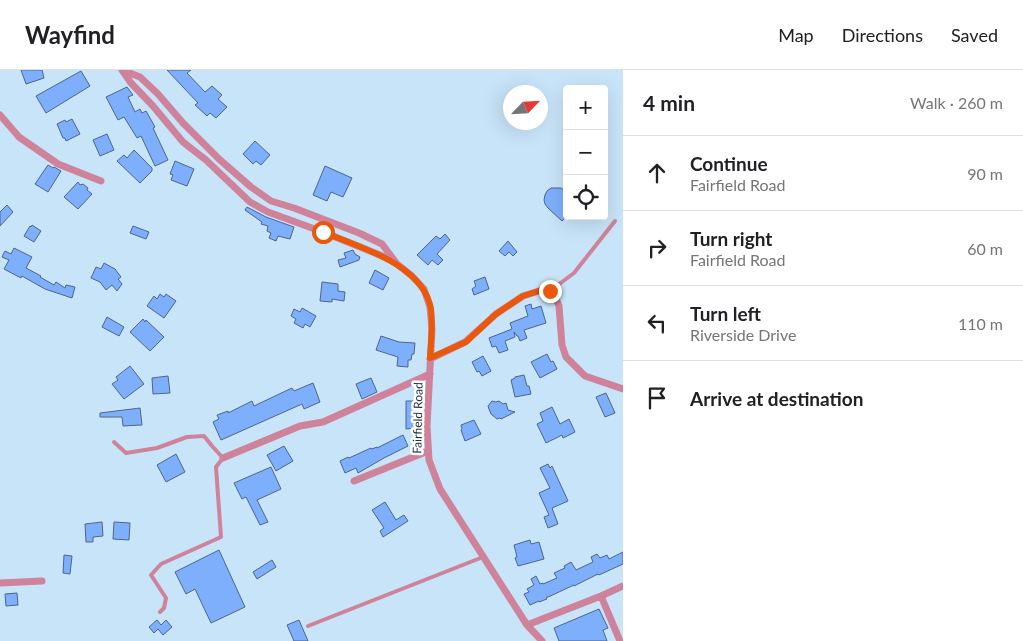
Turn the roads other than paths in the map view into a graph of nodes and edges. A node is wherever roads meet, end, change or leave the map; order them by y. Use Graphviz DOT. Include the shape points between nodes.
graph roads {
  1 [pos="122,70"];
  2 [pos="0,115"];
  3 [pos="101,181"];
  4 [pos="615,221"];
  5 [pos="397,264"];
  6 [pos="550,291"];
  7 [pos="430,358"];
  8 [pos="430,374"];
  9 [pos="623,389"];
  10 [pos="114,442"];
  11 [pos="428,451"];
  12 [pos="223,458"];
  13 [pos="354,481"];
  14 [pos="483,557"];
  15 [pos="42,581"];
  16 [pos="0,583"];
  17 [pos="623,586"];
  18 [pos="601,596"];
  19 [pos="160,612"];
  20 [pos="527,625"];
  21 [pos="308,626"];
  22 [pos="542,641"];
  23 [pos="620,641"];
  1 -- 5 [label="street, Fairfield Road" via="183,142 250,202"];
  1 -- 5 [label="street, Fairfield Road" via="140,77 251,188 271,201 382,244"];
  2 -- 3 [label="street" via="19,137 58,164"];
  4 -- 6 [label="lane" via="574,273"];
  5 -- 7 [label="street, Fairfield Road" via="424,290 430,307"];
  6 -- 7 [label="street" via="523,296 496,314 466,342"];
  6 -- 9 [label="street" via="556,296 559,306 566,357 585,376"];
  7 -- 8 [label="street, Fairfield Road"];
  8 -- 11 [label="street, Fairfield Road"];
  8 -- 12 [label="street" via="322,422 300,426"];
  10 -- 12 [label="lane" via="126,453 157,448 187,437 204,436"];
  11 -- 13 [label="street"];
  11 -- 14 [label="street, Fairfield Road" via="440,489"];
  12 -- 19 [label="lane" via="216,468 220,537 161,564 151,575 166,598"];
  14 -- 20 [label="street, Fairfield Road"];
  14 -- 21 [label="lane"];
  15 -- 16 [label="street"];
  17 -- 18 [label="street"];
  18 -- 20 [label="street"];
  18 -- 23 [label="street"];
  20 -- 22 [label="street, Fairfield Road"];
}
